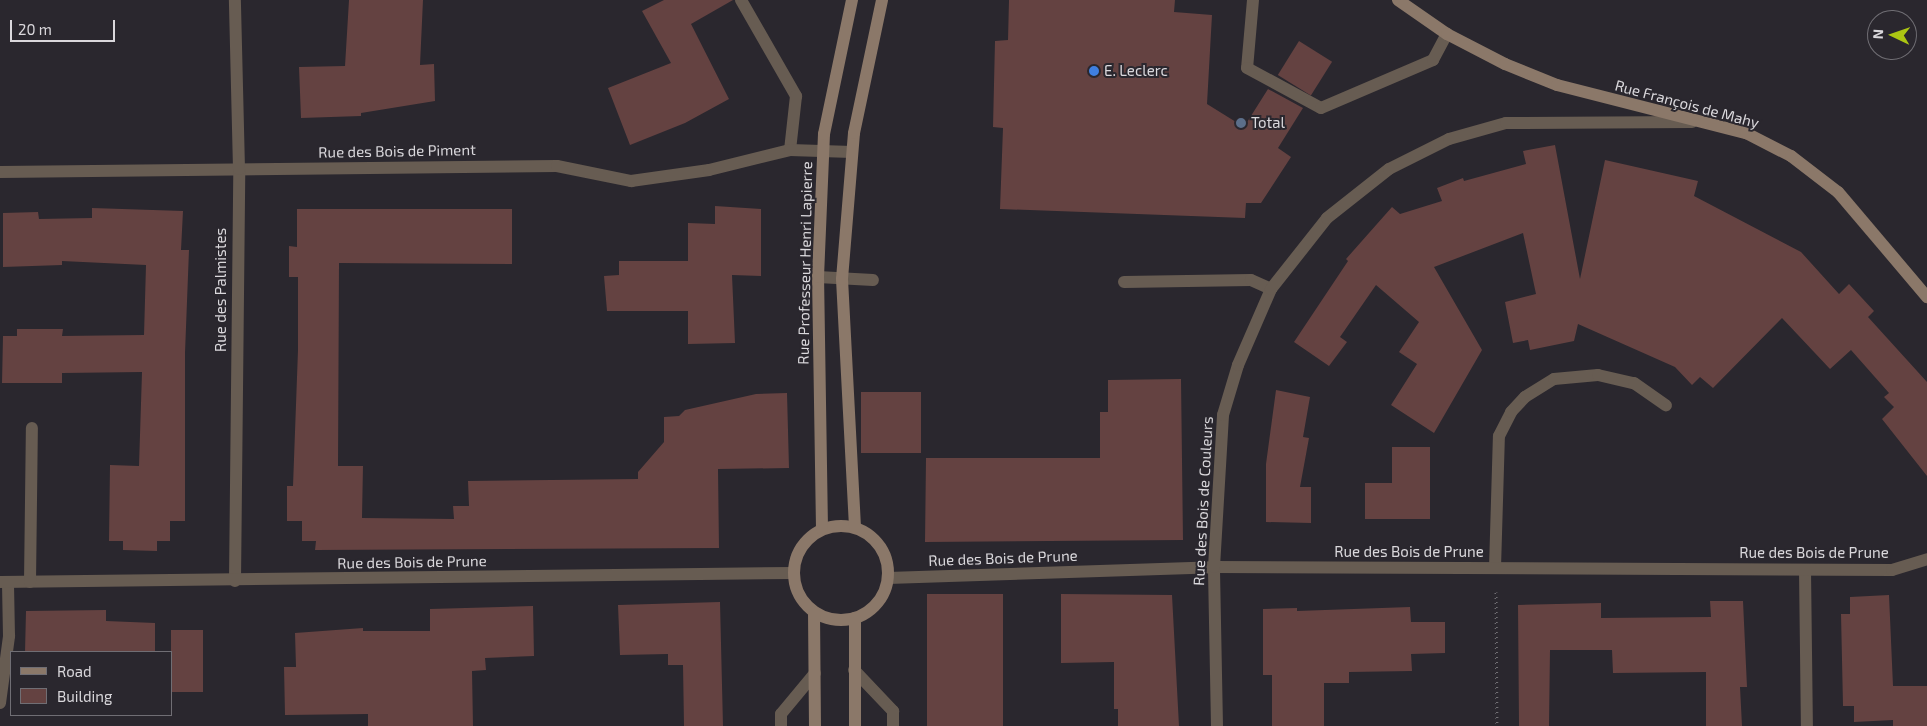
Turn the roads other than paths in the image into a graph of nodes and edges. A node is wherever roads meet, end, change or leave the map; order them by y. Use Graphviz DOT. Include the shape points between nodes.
graph roads {
  1 [pos="235,0"];
  2 [pos="741,0"];
  3 [pos="852,0"];
  4 [pos="882,0"];
  5 [pos="1253,0"];
  6 [pos="1398,0"];
  7 [pos="1447,34"];
  8 [pos="1692,122"];
  9 [pos="790,150"];
  10 [pos="823,151"];
  11 [pos="852,152"];
  12 [pos="239,169"];
  13 [pos="0,172"];
  14 [pos="818,277"];
  15 [pos="842,279"];
  16 [pos="873,280"];
  17 [pos="1124,282"];
  18 [pos="1271,289"];
  19 [pos="1927,297"];
  20 [pos="1666,405"];
  21 [pos="32,428"];
  22 [pos="855,527"];
  23 [pos="822,529"];
  24 [pos="1927,559"];
  25 [pos="1214,567"];
  26 [pos="1495,568"];
  27 [pos="1805,570"];
  28 [pos="794,573"];
  29 [pos="888,578"];
  30 [pos="235,581"];
  31 [pos="4,582"];
  32 [pos="30,582"];
  33 [pos="814,612"];
  34 [pos="855,618"];
  35 [pos="854,670"];
  36 [pos="814,673"];
  37 [pos="0,703"];
  38 [pos="781,726"];
  39 [pos="815,726"];
  40 [pos="855,726"];
  41 [pos="893,726"];
  42 [pos="1217,726"];
  43 [pos="1807,726"];
  1 -- 12 [label="street, Rue des Palmistes"];
  2 -- 9 [label="street" via="796,96"];
  3 -- 10 [label="main road, Rue Professeur Henri Lapierre"];
  4 -- 11 [label="main road"];
  5 -- 7 [label="street" via="1247,68 1321,108 1432,60"];
  6 -- 7 [label="main road, Rue François de Mahy"];
  7 -- 8 [label="main road, Rue François de Mahy" via="1505,64 1557,85"];
  8 -- 18 [label="street, Rue des Bois de Couleurs" via="1506,122 1449,139 1389,169 1327,218"];
  8 -- 19 [label="main road, Rue François de Mahy" via="1746,133 1791,156 1838,192"];
  9 -- 10 [label="street, Rue des Bois de Piment"];
  9 -- 12 [label="street, Rue des Bois de Piment" via="709,170 631,181 557,166"];
  10 -- 11 [label="street, Rue des Bois de Piment"];
  10 -- 14 [label="main road, Rue Professeur Henri Lapierre"];
  11 -- 15 [label="main road"];
  12 -- 13 [label="street, Rue des Bois de Piment"];
  12 -- 30 [label="street, Rue des Palmistes"];
  14 -- 15 [label="street"];
  14 -- 23 [label="main road, Rue Professeur Henri Lapierre"];
  15 -- 16 [label="street"];
  15 -- 22 [label="main road"];
  17 -- 18 [label="street" via="1251,280"];
  18 -- 25 [label="street, Rue des Bois de Couleurs" via="1238,365 1223,415"];
  20 -- 26 [label="street" via="1634,383 1598,375 1554,378 1525,397 1511,412 1499,436"];
  21 -- 32 [label="street"];
  22 -- 23 [label="main road" via="838,525"];
  22 -- 29 [label="main road" via="870,534 881,546 888,562"];
  23 -- 28 [label="main road" via="801,546"];
  24 -- 27 [label="street, Rue des Bois de Prune" via="1892,570"];
  25 -- 26 [label="street, Rue des Bois de Prune"];
  25 -- 29 [label="street, Rue des Bois de Prune"];
  25 -- 42 [label="street, Rue des Bois de Couleurs"];
  26 -- 27 [label="street, Rue des Bois de Prune"];
  27 -- 43 [label="street"];
  28 -- 30 [label="street, Rue des Bois de Prune"];
  28 -- 33 [label="main road" via="799,595"];
  29 -- 34 [label="main road" via="877,604"];
  30 -- 32 [label="street, Rue des Bois de Prune"];
  31 -- 32 [label="street, Rue des Bois de Prune"];
  31 -- 37 [label="street" via="8,636"];
  33 -- 34 [label="main road" via="827,618"];
  33 -- 36 [label="main road"];
  34 -- 35 [label="main road"];
  35 -- 40 [label="main road"];
  35 -- 41 [label="street" via="893,711"];
  36 -- 38 [label="street" via="781,714"];
  36 -- 39 [label="main road"];
}
